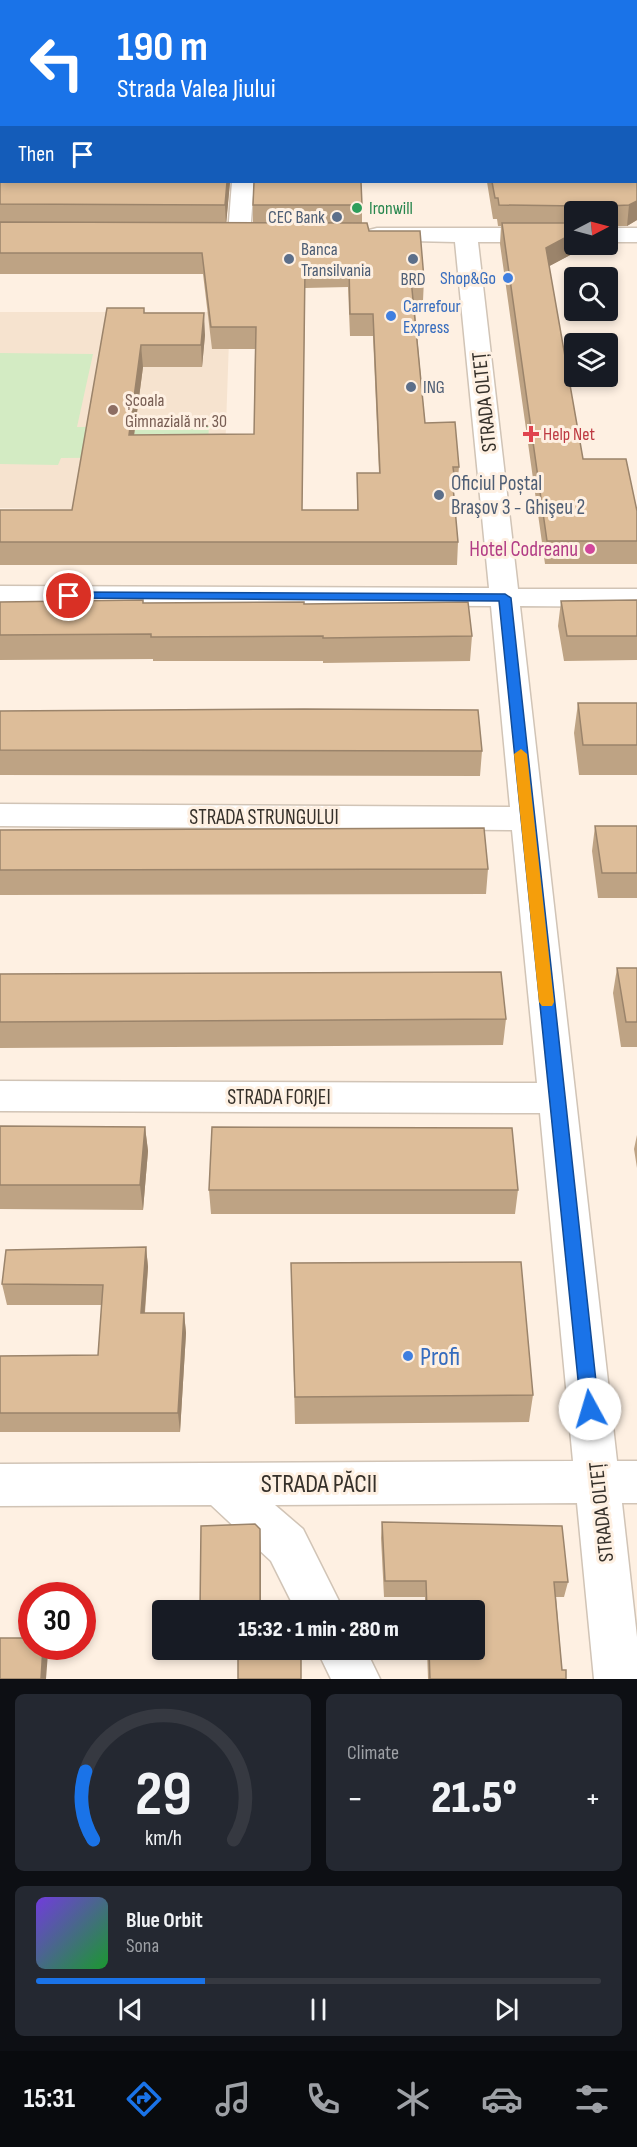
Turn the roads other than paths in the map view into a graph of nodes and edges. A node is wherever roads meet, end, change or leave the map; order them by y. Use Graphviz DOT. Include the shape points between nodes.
graph roads {
  1 [pos="243,183"];
  2 [pos="215,234"];
  3 [pos="239,234"];
  4 [pos="262,234"];
  5 [pos="355,235"];
  6 [pos="466,235"];
  7 [pos="564,235"];
  8 [pos="618,235"];
  9 [pos="637,235"];
  10 [pos="0,595"];
  11 [pos="505,598"];
  12 [pos="637,598"];
  13 [pos="0,815"];
  14 [pos="528,819"];
  15 [pos="0,1096"];
  16 [pos="557,1098"];
  17 [pos="617,1482"];
  18 [pos="220,1484"];
  19 [pos="0,1485"];
  20 [pos="315,1600"];
  21 [pos="346,1660"];
  22 [pos="624,1673"];
  23 [pos="356,1679"];
  1 -- 3 [label="street"];
  2 -- 3 [label="street"];
  3 -- 4 [label="street"];
  5 -- 6 [label="street"];
  6 -- 7 [label="street"];
  6 -- 11 [label="street, STRADA OLTEȚ"];
  8 -- 9 [label="street"];
  10 -- 11 [label="street"];
  11 -- 12 [label="street"];
  11 -- 14 [label="street, STRADA OLTEȚ"];
  13 -- 14 [label="street, STRADA STRUNGULUI"];
  14 -- 16 [label="street, STRADA OLTEȚ"];
  15 -- 16 [label="street, STRADA FORJEI"];
  16 -- 17 [label="street, STRADA OLTEȚ"];
  17 -- 18 [label="street, STRADA PĂCII"];
  17 -- 22 [label="street, STRADA OLTEȚ"];
  18 -- 19 [label="street, STRADA PĂCII"];
  18 -- 20 [label="street" via="287,1545"];
  21 -- 23 [label="street"];
}
